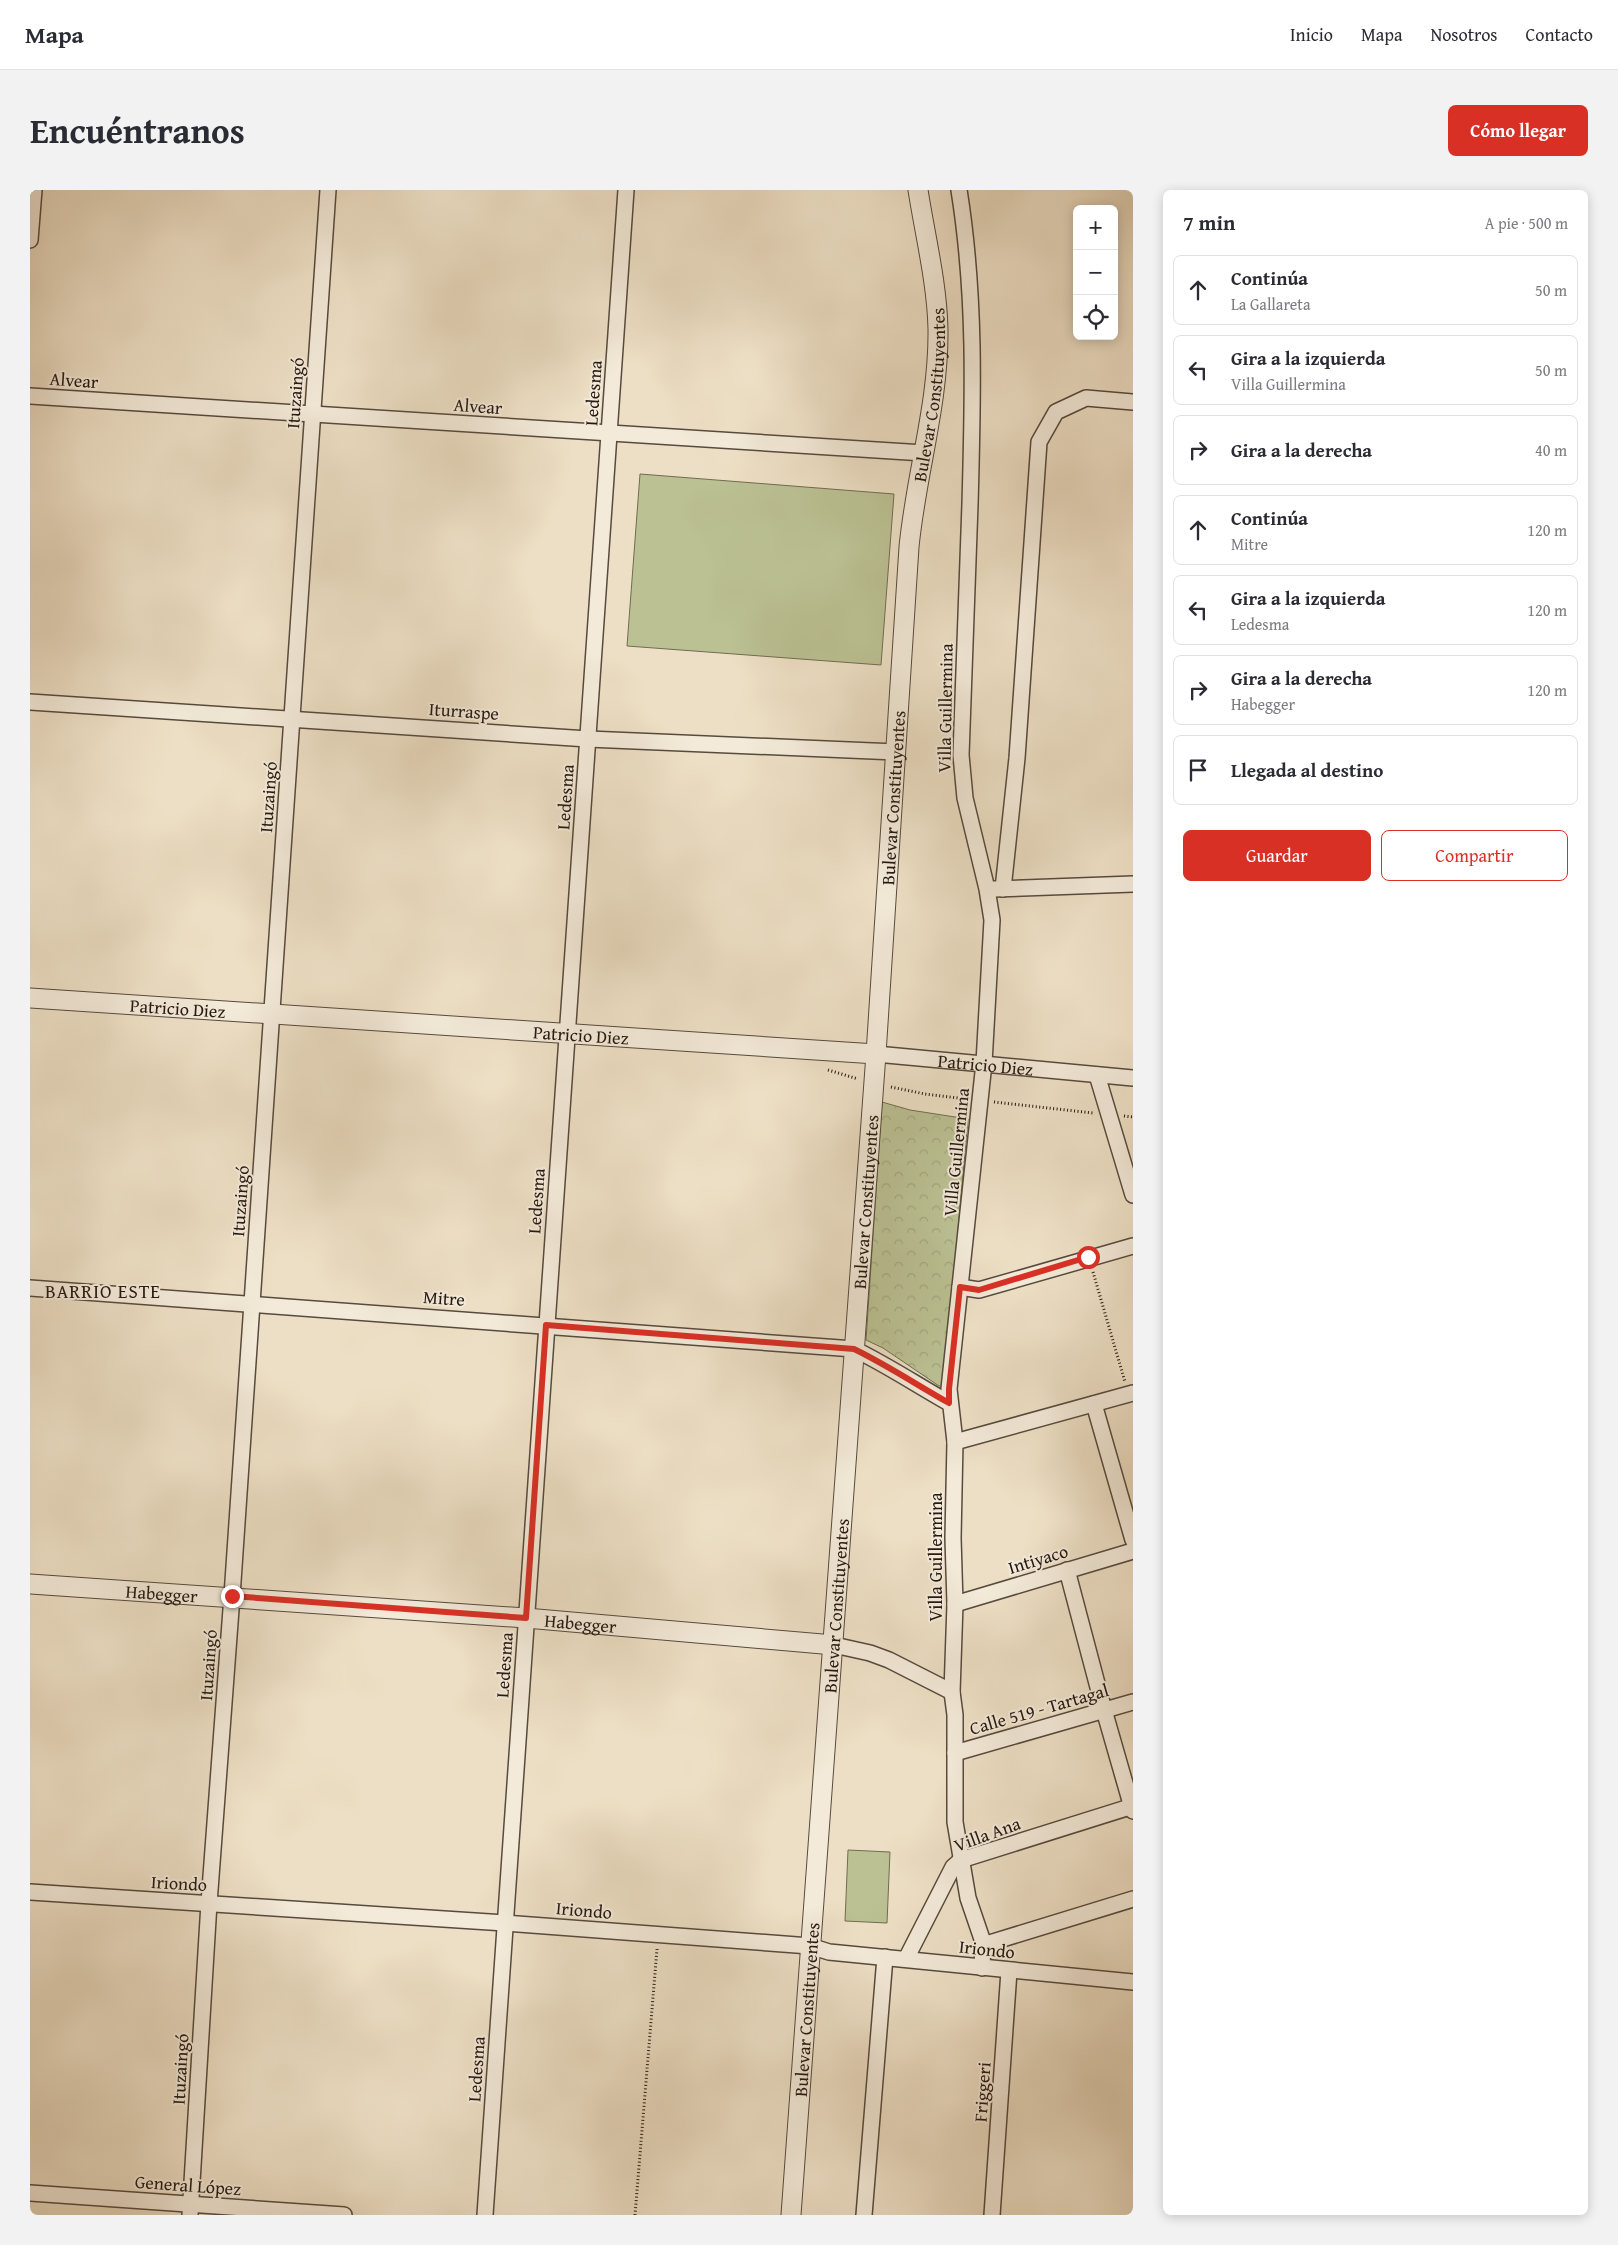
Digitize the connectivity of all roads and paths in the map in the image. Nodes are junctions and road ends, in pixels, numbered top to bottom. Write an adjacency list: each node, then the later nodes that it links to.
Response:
1 (34, 190): 6 (street)
2 (328, 190): 9 (street, Ituzaingó)
3 (626, 190): 10 (street, Ledesma)
4 (918, 190): 11 (street, Bulevar Constituyentes)
5 (959, 190): 17 (street, Villa Guillermina)
6 (30, 240)
7 (30, 396): 9 (street, Alvear)
8 (1133, 402): 18 (street)
9 (313, 414): 10 (street, Alvear); 13 (street, Ituzaingó)
10 (609, 434): 11 (street, Alvear); 14 (street, Ledesma)
11 (924, 453): 15 (street, Bulevar Constituyentes)
12 (30, 702): 13 (street, Iturraspe)
13 (292, 718): 14 (street, Iturraspe); 20 (street, Ituzaingó)
14 (588, 739): 15 (street, Iturraspe); 21 (street, Ledesma)
15 (896, 752): 22 (street, Bulevar Constituyentes)
16 (1133, 884): 18 (street)
17 (988, 889): 18 (street); 23 (street, Villa Guillermina)
18 (1003, 889)
19 (30, 998): 20 (street, Patricio Diez)
20 (272, 1013): 21 (street, Patricio Diez); 31 (street, Ituzaingó)
21 (567, 1034): 22 (street, Patricio Diez); 32 (street, Ledesma)
22 (876, 1054): 23 (street, Patricio Diez); 33 (street, Bulevar Constituyentes)
23 (984, 1063): 24 (street, Patricio Diez); 29 (street, Villa Guillermina)
24 (1097, 1075): 25 (street, Patricio Diez); 26 (street)
25 (1133, 1078)
26 (1133, 1195)
27 (1133, 1246): 28 (street)
28 (1088, 1257): 29 (street); 34 (path)
29 (960, 1287): 35 (street, Villa Guillermina)
30 (30, 1288): 31 (street, Mitre)
31 (252, 1303): 32 (street, Mitre); 42 (street, Ituzaingó)
32 (546, 1325): 33 (street, Mitre); 44 (street, Ledesma)
33 (854, 1349): 35 (street); 45 (street, Bulevar Constituyentes)
34 (1131, 1393): 36 (street)
35 (949, 1403): 37 (street, Villa Guillermina)
36 (1094, 1404): 37 (street); 38 (street)
37 (955, 1442): 43 (street, Villa Guillermina)
38 (1133, 1540)
39 (1133, 1551): 40 (street, Intiyaco)
40 (1068, 1570): 43 (street, Intiyaco); 48 (street)
41 (30, 1584): 42 (street, Habegger)
42 (232, 1596): 44 (street, Habegger); 54 (street, Ituzaingó)
43 (955, 1604): 46 (street, Villa Guillermina)
44 (526, 1618): 45 (street, Habegger); 55 (street, Ledesma)
45 (834, 1644): 46 (street); 57 (street, Bulevar Constituyentes)
46 (952, 1692): 49 (street, Villa Guillermina)
47 (1133, 1702): 48 (street, Calle 519 - Tartagal)
48 (1104, 1710): 49 (street, Calle 519 - Tartagal); 50 (street)
49 (955, 1753): 51 (street, Villa Guillermina)
50 (1132, 1808): 51 (street, Villa Ana)
51 (961, 1860): 58 (street, Villa Guillermina); 60 (street, Villa Ana)
52 (30, 1892): 54 (street, Iriondo)
53 (1133, 1899): 58 (street)
54 (209, 1903): 55 (street, Iriondo); 65 (street, Ituzaingó)
55 (505, 1923): 56 (street, Iriondo); 67 (street, Ledesma)
56 (658, 1935): 57 (street, Iriondo); 68 (path)
57 (810, 1946): 59 (street, Iriondo); 69 (street, Bulevar Constituyentes)
58 (983, 1946): 61 (street, Villa Guillermina)
59 (886, 1957): 60 (street, Iriondo); 70 (street)
60 (906, 1959): 61 (street, Iriondo)
61 (982, 1968): 62 (street, Iriondo)
62 (1009, 1971): 63 (street, Iriondo); 71 (street, Friggeri)
63 (1133, 1982)
64 (30, 2193): 65 (street, General López)
65 (191, 2209): 66 (street, General López)
66 (344, 2215)
67 (485, 2215)
68 (635, 2215)
69 (791, 2215)
70 (864, 2215)
71 (992, 2215)

